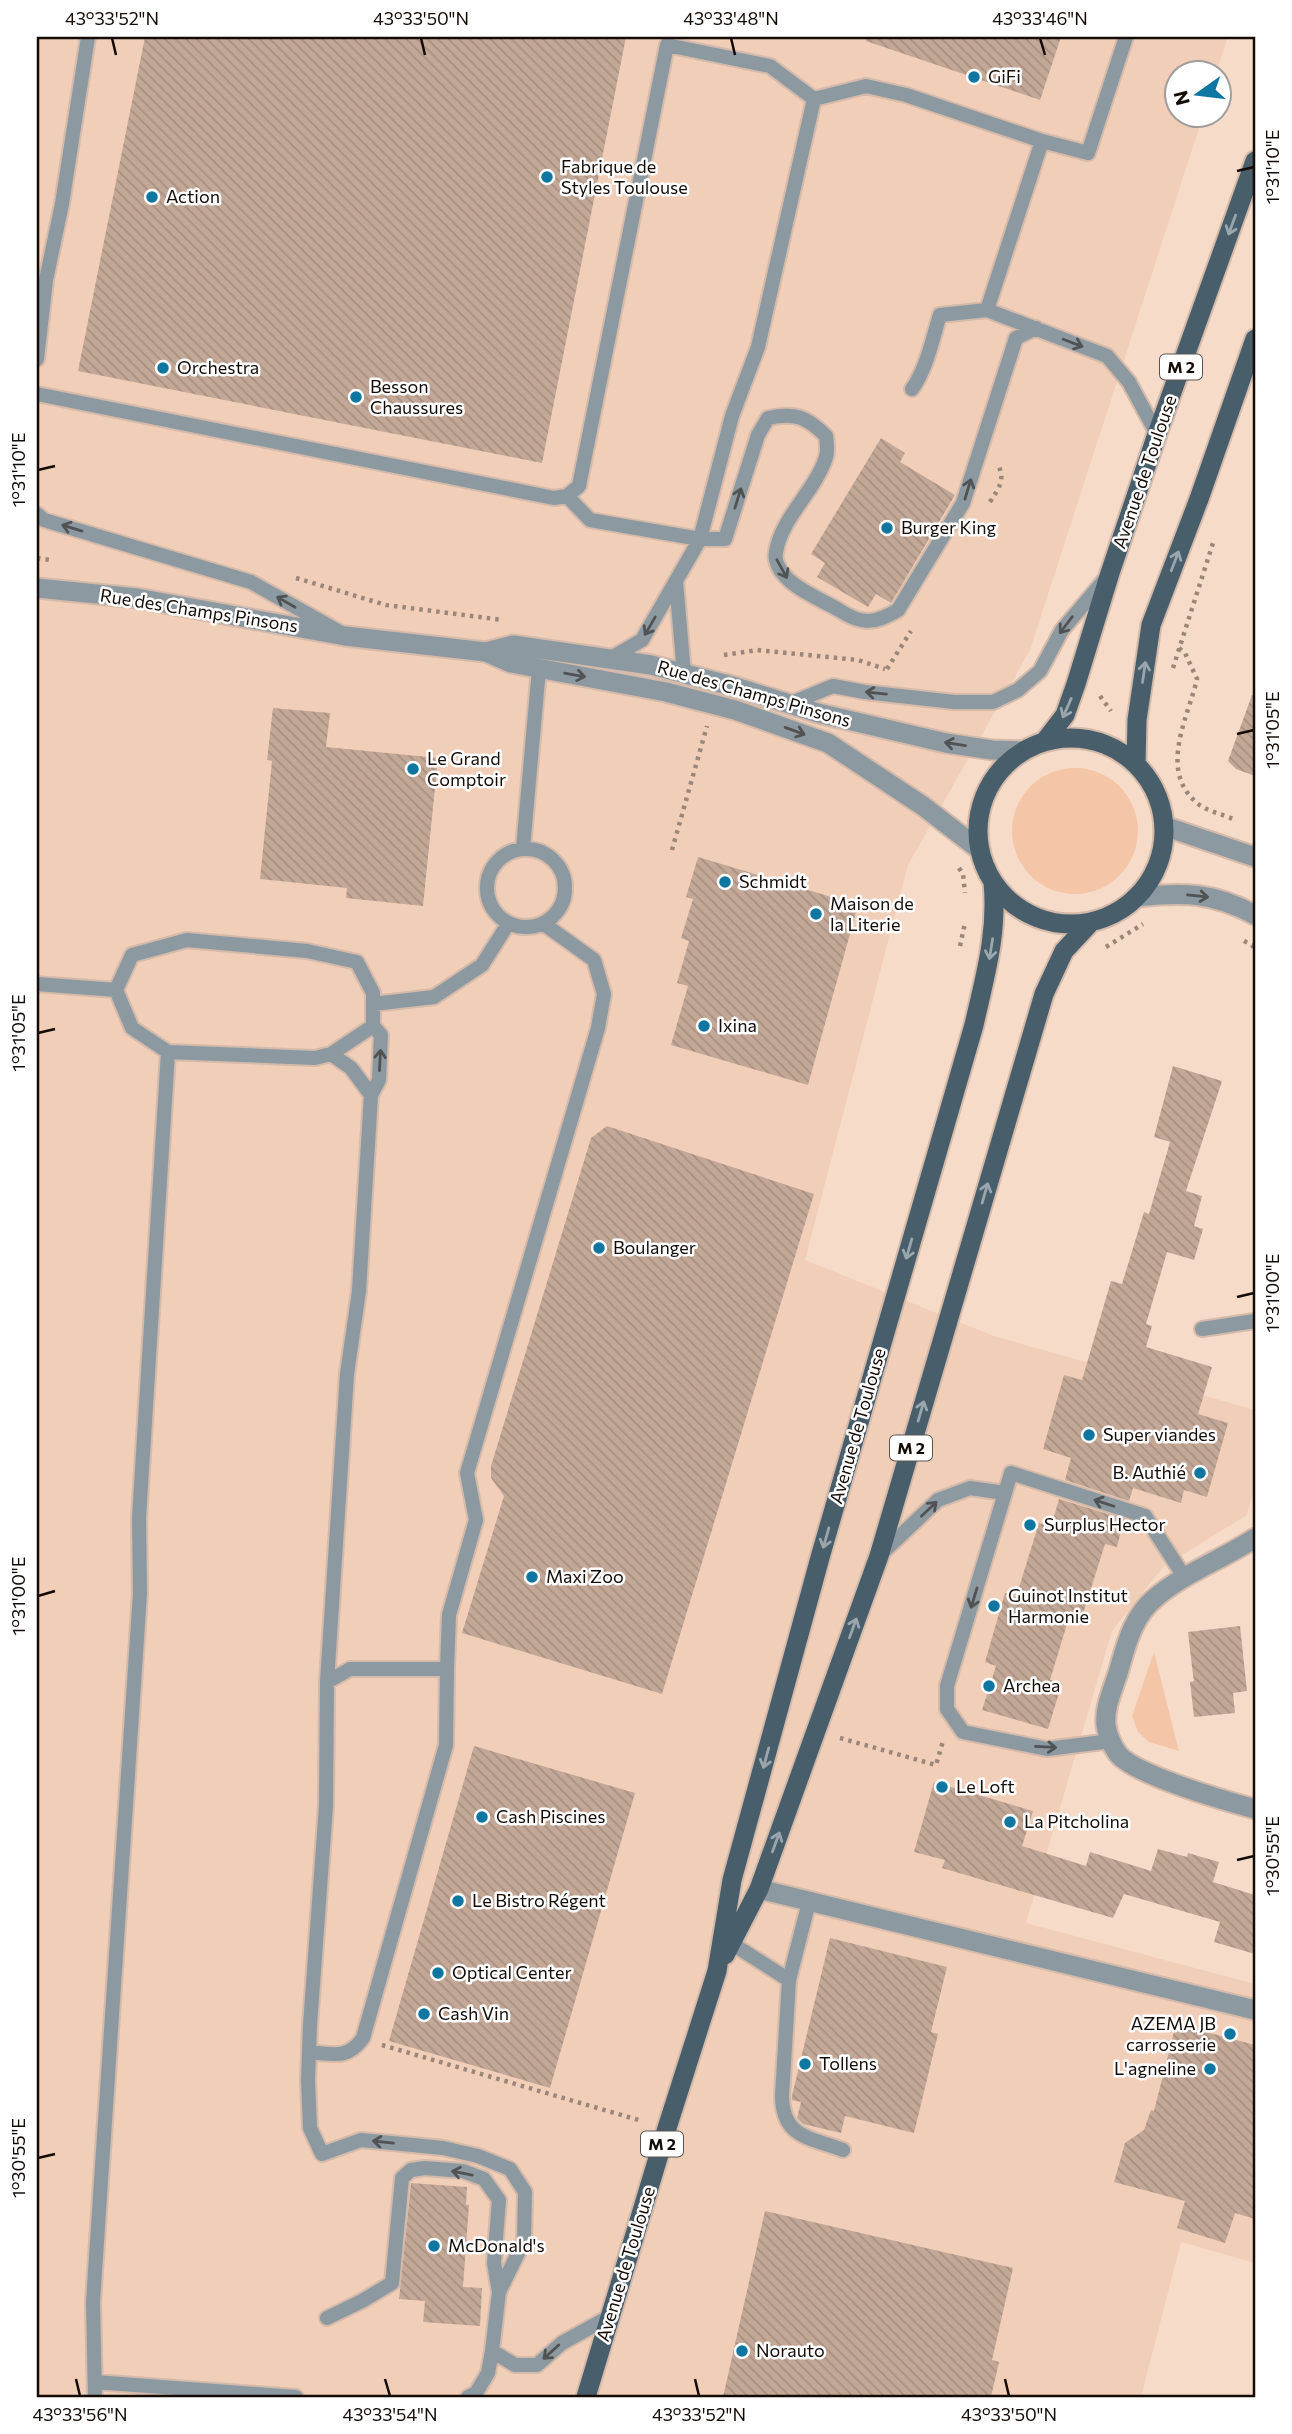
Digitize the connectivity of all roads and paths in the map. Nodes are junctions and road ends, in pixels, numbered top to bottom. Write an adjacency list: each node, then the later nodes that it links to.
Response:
1 (88, 37): 9 (lane)
2 (1126, 37): 4 (lane)
3 (814, 99): 4 (lane); 13 (lane); 15 (lane)
4 (1042, 141): 6 (lane)
5 (1255, 161): 12 (main road, Avenue de Toulouse / M 2, one-way to 12)
6 (987, 310): 7 (lane); 10 (lane)
7 (1036, 328): 12 (lane, one-way to 12); 15 (lane, one-way to 7)
8 (1255, 339): 29 (main road, one-way to 8)
9 (37, 359)
10 (912, 389)
11 (37, 394): 13 (lane)
12 (1157, 434): 16 (main road, Avenue de Toulouse / M 2)
13 (567, 496): 15 (lane)
14 (37, 514): 19 (lane, one-way to 14)
15 (700, 540): 17 (lane)
16 (1110, 573): 25 (lane, one-way to 25); 27 (main road, Avenue de Toulouse / M 2, one-way to 27)
17 (676, 581): 22 (lane, one-way to 22); 24 (lane)
18 (37, 588): 19 (street, Rue des Champs Pinsons)
19 (345, 636): 21 (street, Rue des Champs Pinsons)
20 (1180, 648): 34 (path)
21 (485, 652): 22 (street, Rue des Champs Pinsons); 23 (street, Rue des Champs Pinsons)
22 (611, 658): 24 (street, Rue des Champs Pinsons)
23 (539, 669): 31 (lane); 33 (street, Rue des Champs Pinsons, one-way to 33)
24 (684, 674): 25 (street, Rue des Champs Pinsons)
25 (789, 704): 28 (street, Rue des Champs Pinsons, one-way to 25)
26 (702, 719): 32 (path)
27 (1045, 741): 28 (main road); 29 (main road)
28 (1023, 751): 33 (main road)
29 (1136, 764): 30 (main road)
30 (1164, 826): 34 (street); 37 (main road)
31 (523, 848): 43 (lane); 44 (lane)
32 (672, 850)
33 (980, 850): 36 (main road)
34 (1254, 857)
35 (955, 862): 38 (path)
36 (993, 882): 42 (main road); 69 (main road, Avenue de Toulouse / M 2, one-way to 69)
37 (1136, 898): 40 (street, one-way to 40); 42 (main road)
38 (965, 900)
39 (967, 913): 45 (path)
40 (1255, 915)
41 (1153, 918): 46 (path)
42 (1091, 922): 58 (main road, Avenue de Toulouse / M 2, one-way to 42)
43 (508, 924): 44 (lane); 49 (lane)
44 (544, 924): 60 (lane)
45 (960, 946)
46 (1096, 953)
47 (37, 984): 48 (lane)
48 (116, 990): 49 (lane); 51 (lane)
49 (373, 1004): 50 (lane)
50 (373, 1026): 52 (lane); 53 (lane, one-way to 50)
51 (168, 1052): 52 (lane); 80 (lane)
52 (331, 1055): 53 (lane)
53 (371, 1095): 61 (lane)
54 (1255, 1321): 55 (lane)
55 (1202, 1329)
56 (1005, 1493): 58 (lane, one-way to 56); 59 (lane, one-way to 56); 62 (lane, one-way to 62)
57 (1253, 1536): 59 (street)
58 (879, 1556): 63 (main road, Avenue de Toulouse / M 2, one-way to 58)
59 (1185, 1578): 64 (street)
60 (447, 1669): 61 (lane); 72 (lane)
61 (327, 1682): 73 (lane)
62 (953, 1718): 63 (path); 64 (lane, one-way to 64)
63 (816, 1731): 66 (main road, Avenue de Toulouse / M 2, one-way to 63)
64 (1111, 1741): 65 (street)
65 (1255, 1809)
66 (759, 1889): 67 (street); 68 (main road, Avenue de Toulouse / M 2)
67 (809, 1902): 70 (lane); 71 (street)
68 (731, 1943): 69 (main road, Avenue de Toulouse / M 2); 70 (lane)
69 (717, 1971): 74 (main road, Avenue de Toulouse / M 2)
70 (789, 1980): 75 (lane)
71 (1255, 2010)
72 (363, 2038): 73 (lane); 74 (path)
73 (309, 2052): 76 (lane, one-way to 73)
74 (667, 2128): 77 (main road, Avenue de Toulouse / M 2)
75 (843, 2150)
76 (499, 2292): 78 (lane, one-way to 78); 79 (lane)
77 (609, 2317): 79 (lane, one-way to 79); 83 (main road, Avenue de Toulouse / M 2)
78 (327, 2318)
79 (492, 2351): 82 (lane)
80 (95, 2390): 81 (lane)
81 (296, 2397)
82 (468, 2397)
83 (586, 2397)

